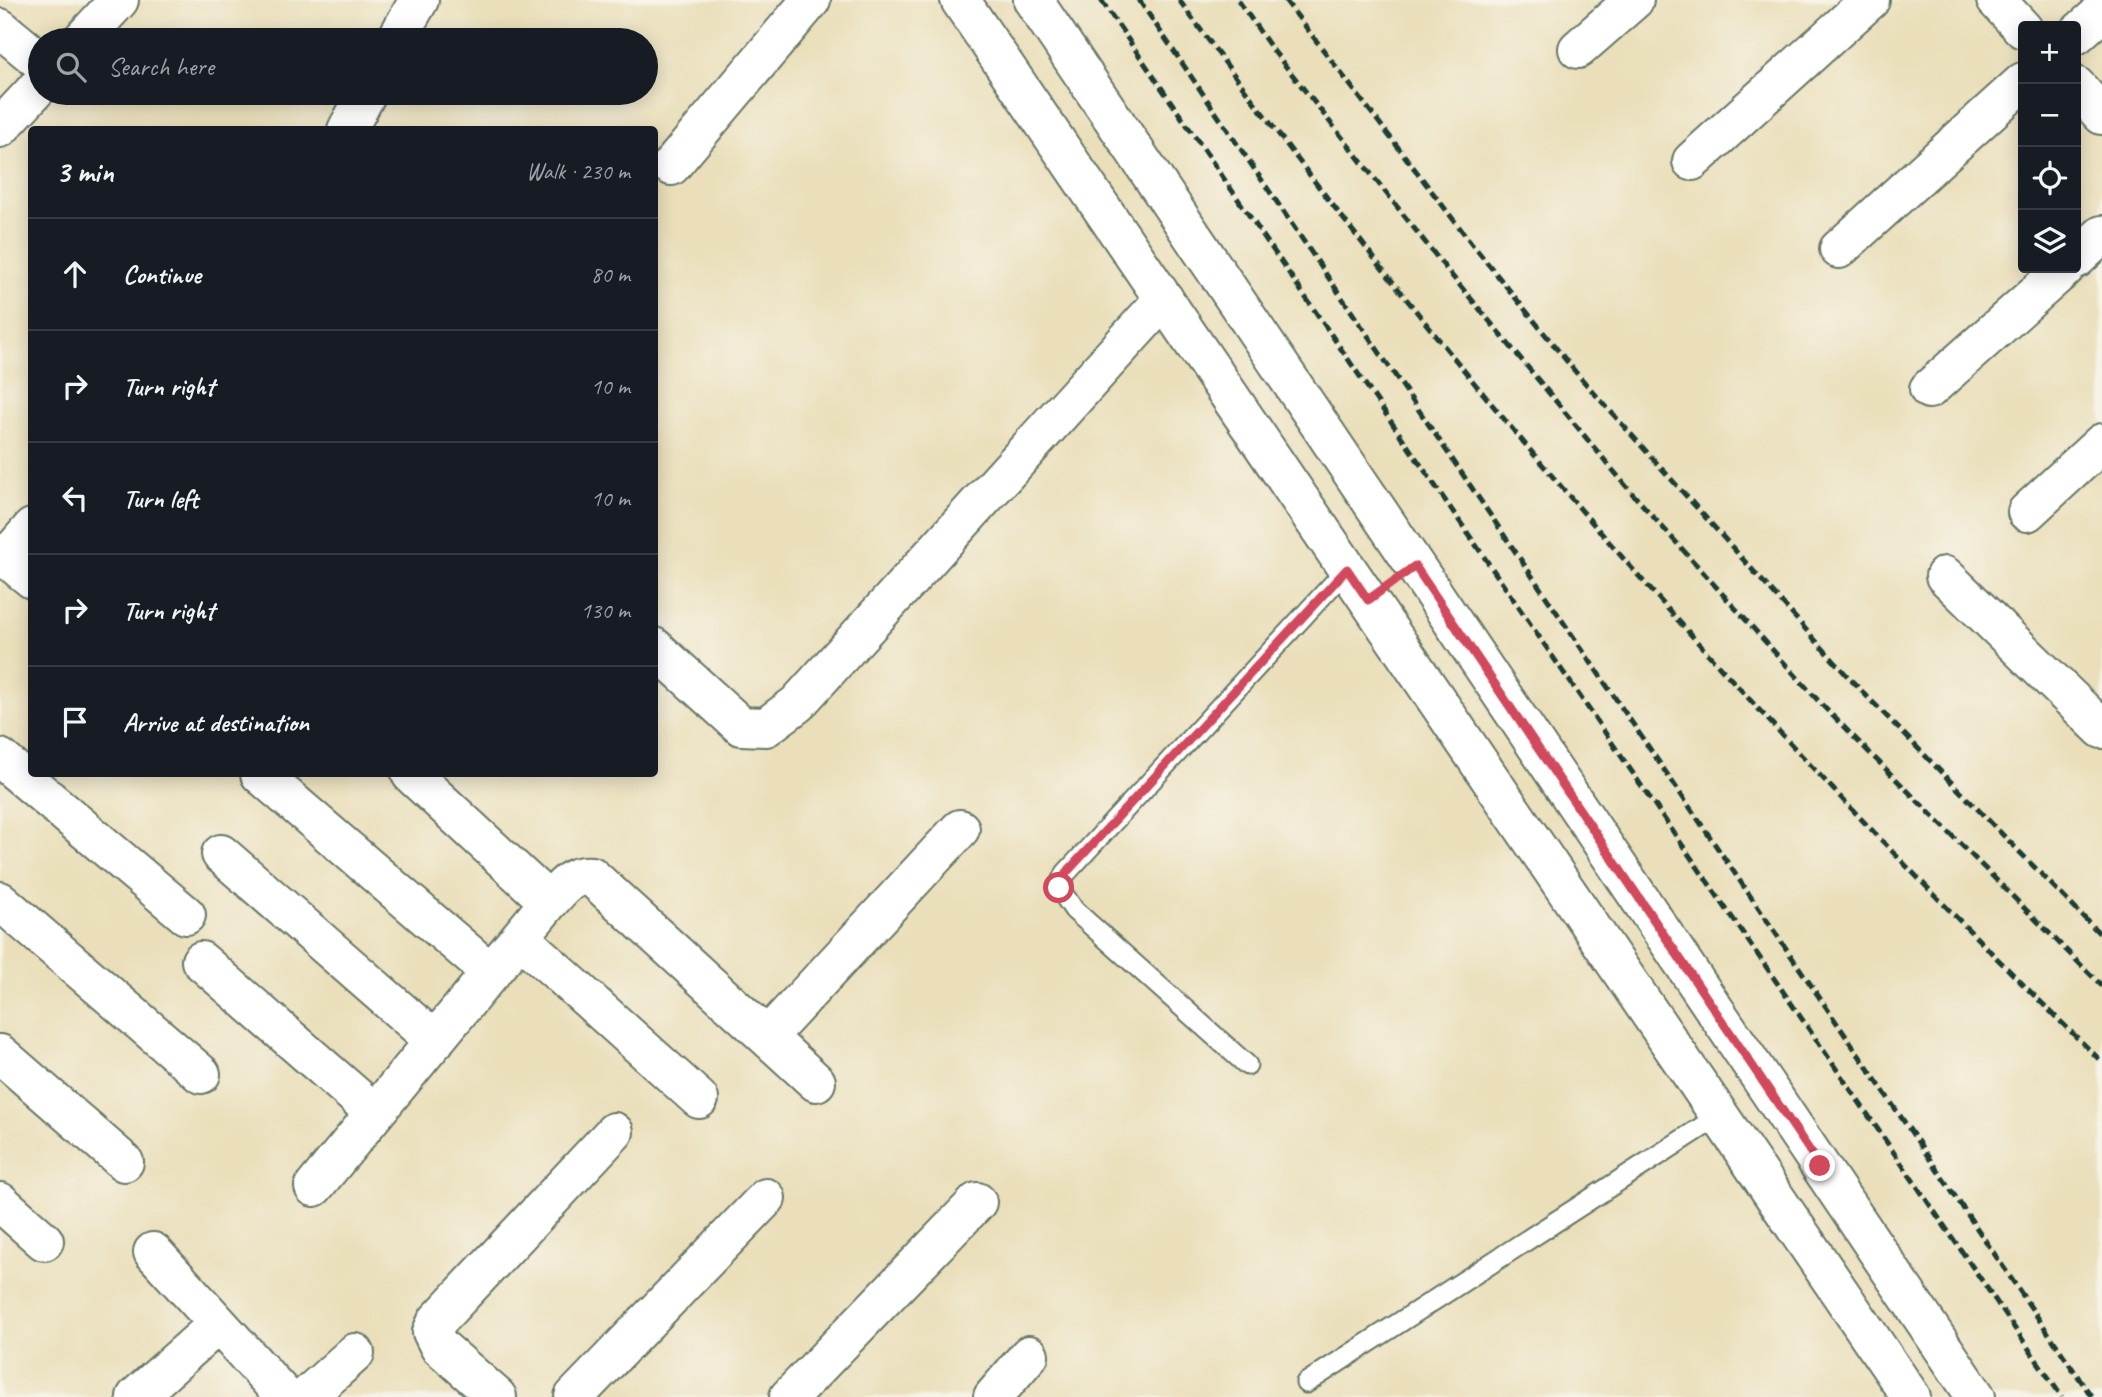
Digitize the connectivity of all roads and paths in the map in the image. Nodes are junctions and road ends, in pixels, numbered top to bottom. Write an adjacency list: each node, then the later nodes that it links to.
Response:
1 (119, 0): 12 (street)
2 (419, 0): 13 (street)
3 (811, 0): 25 (street)
4 (960, 0): 30 (street)
5 (1033, 0): 36 (street)
6 (1634, 0): 15 (street)
7 (1870, 0): 24 (street)
8 (1996, 0): 10 (street)
9 (2102, 12): 14 (street)
10 (2018, 24)
11 (0, 28): 16 (street)
12 (93, 28)
13 (403, 28)
14 (2081, 31)
15 (1578, 49)
16 (28, 51)
17 (2021, 84): 27 (street)
18 (2081, 92): 21 (street)
19 (28, 98): 23 (street)
20 (360, 105): 22 (street)
21 (2102, 115)
22 (348, 126)
23 (0, 128)
24 (1692, 161)
25 (671, 166)
26 (2102, 235): 28 (street)
27 (1839, 249)
28 (2081, 254)
29 (2059, 273): 31 (street)
30 (1164, 299): 38 (street); 39 (street)
31 (1929, 389)
32 (2102, 443): 33 (street)
33 (2027, 512)
34 (28, 535): 35 (street)
35 (13, 563)
36 (1415, 566): 38 (street); 81 (street)
37 (1945, 576): 40 (street)
38 (1357, 584): 55 (lane); 60 (street)
39 (658, 651)
40 (2102, 729)
41 (0, 758): 48 (street)
42 (263, 777): 51 (street)
43 (414, 777): 47 (street)
44 (960, 829): 52 (street)
45 (221, 854): 53 (street)
46 (0, 901): 56 (street)
47 (550, 902): 49 (street); 52 (street)
48 (186, 915)
49 (520, 938): 51 (street); 58 (street)
50 (201, 961): 59 (street)
51 (491, 973): 53 (street)
52 (767, 1037): 57 (street)
53 (435, 1041): 59 (street)
54 (0, 1054): 62 (street)
55 (1247, 1065)
56 (201, 1074)
57 (816, 1082)
58 (699, 1099)
59 (375, 1113): 63 (street)
60 (1719, 1116): 72 (lane); 80 (street)
61 (614, 1132): 73 (street)
62 (124, 1162)
63 (314, 1187)
64 (766, 1198): 77 (street)
65 (0, 1202): 67 (street)
66 (977, 1202): 78 (street)
67 (44, 1241)
68 (153, 1252): 69 (street)
69 (218, 1324): 74 (street); 75 (street)
70 (355, 1353): 76 (street)
71 (1029, 1355): 79 (street)
72 (1306, 1383)
73 (481, 1393)
74 (136, 1397)
75 (285, 1397)
76 (306, 1397)
77 (574, 1397)
78 (789, 1397)
79 (993, 1397)
80 (1911, 1397)
81 (1976, 1397)

